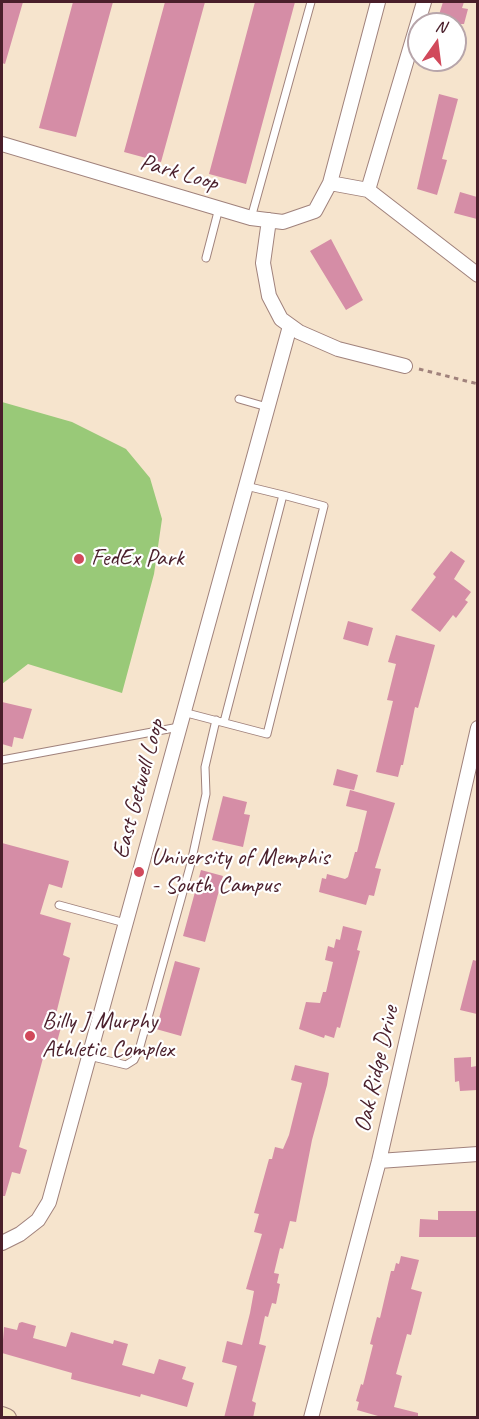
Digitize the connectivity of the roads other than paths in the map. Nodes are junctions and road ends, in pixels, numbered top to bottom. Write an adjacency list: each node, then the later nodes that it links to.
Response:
1 (311, 2): 8 (lane)
2 (378, 2): 5 (street, Park Loop)
3 (423, 2): 6 (street)
4 (2, 144): 7 (street, Park Loop)
5 (330, 183): 6 (street); 9 (street, Park Loop)
6 (368, 190): 11 (street)
7 (219, 208): 8 (street, Park Loop); 10 (lane)
8 (251, 218): 9 (street, Park Loop)
9 (268, 220): 12 (street)
10 (206, 258)
11 (477, 275)
12 (290, 326): 13 (street); 15 (street, East Getwell Loop)
13 (405, 366)
14 (239, 399): 15 (lane)
15 (267, 407): 16 (street, East Getwell Loop)
16 (246, 486): 17 (lane); 18 (street, East Getwell Loop)
17 (283, 495): 19 (lane); 19 (lane)
18 (183, 712): 19 (lane); 20 (street, East Getwell Loop)
19 (220, 721): 25 (lane)
20 (179, 727): 22 (lane); 24 (street, East Getwell Loop)
21 (477, 728): 27 (street, Oak Ridge Drive)
22 (2, 760)
23 (59, 905): 24 (lane)
24 (125, 922): 25 (street, East Getwell Loop)
25 (89, 1056): 28 (street, East Getwell Loop)
26 (477, 1154): 27 (street)
27 (379, 1161): 31 (street, Oak Ridge Drive)
28 (2, 1243)
29 (2, 1416): 30 (main road)
30 (7, 1418)
31 (311, 1418)

